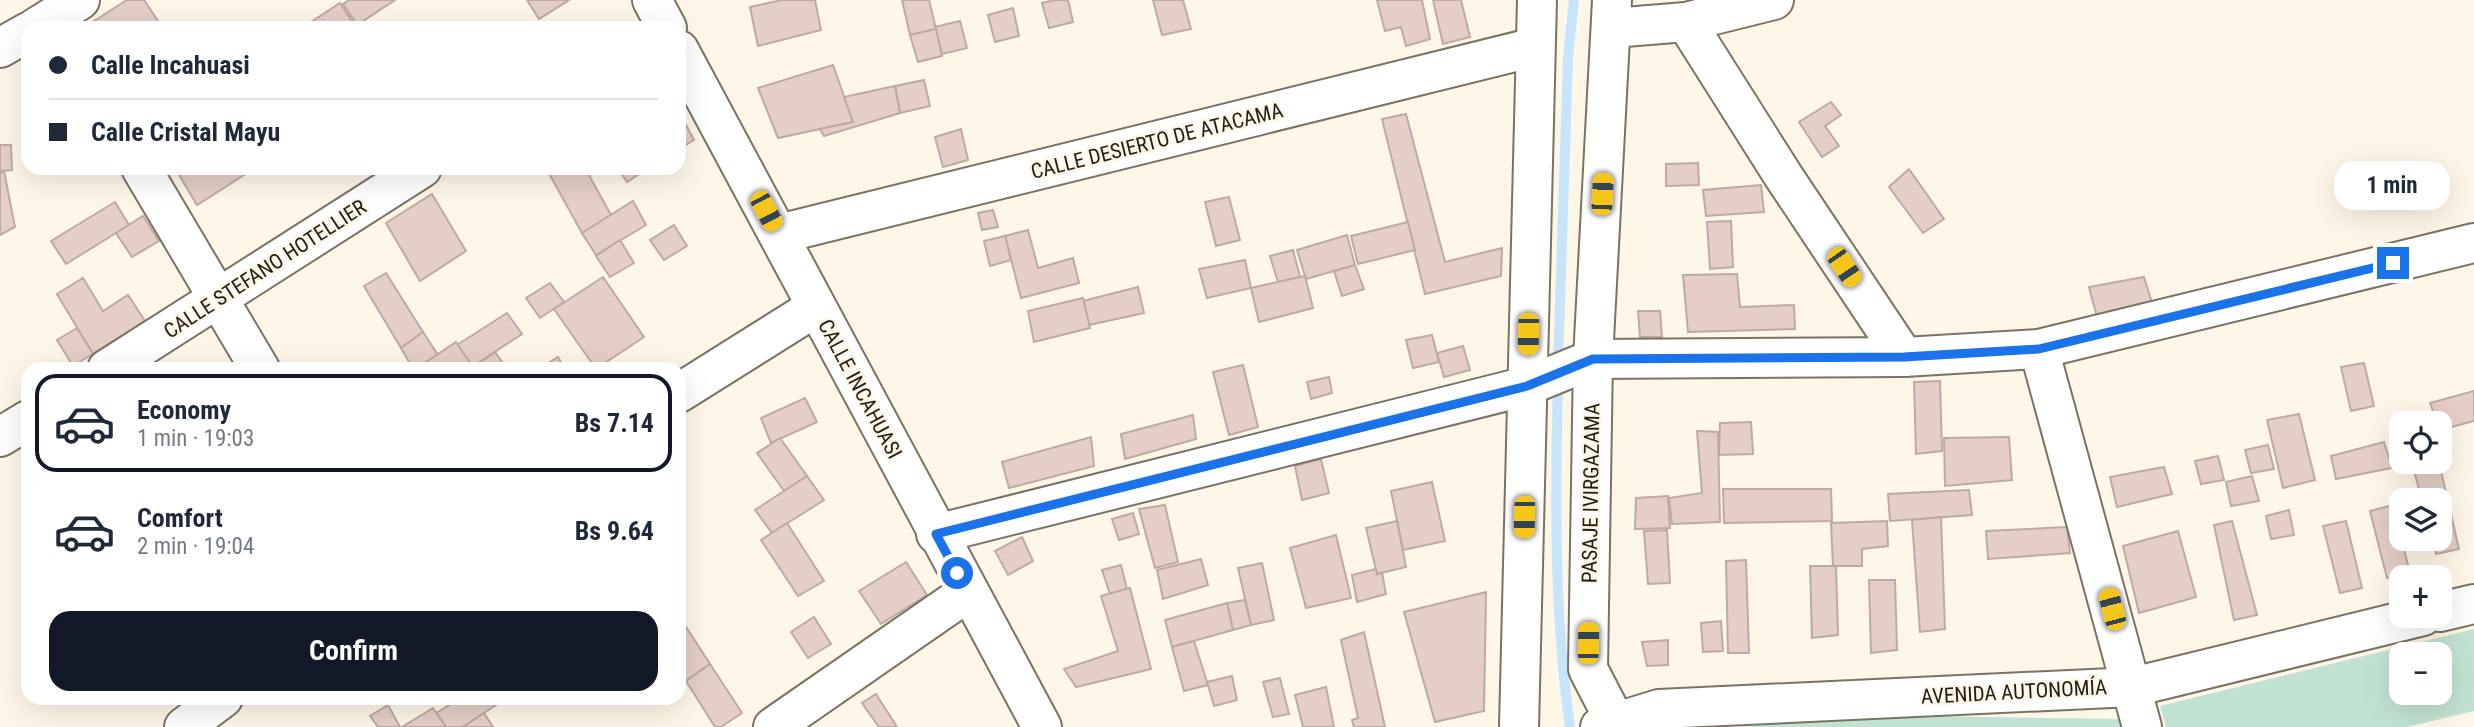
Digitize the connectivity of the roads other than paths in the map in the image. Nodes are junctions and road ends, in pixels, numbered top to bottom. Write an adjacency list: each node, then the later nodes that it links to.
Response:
1 (1537, 0): 6 (street)
2 (1774, 0): 4 (street)
3 (1612, 14): 4 (street); 17 (street, PASAJE IVIRGAZAMA)
4 (1686, 22): 16 (street)
5 (21, 37): 7 (street)
6 (1535, 47): 11 (street, CALLE DESIERTO DE ATACAMA); 20 (street)
7 (0, 48)
8 (686, 63): 11 (street, CALLE INCAHUASI)
9 (145, 175): 13 (street)
10 (411, 175): 13 (street, CALLE STEFANO HOTELLIER)
11 (779, 234): 14 (street, CALLE INCAHUASI)
12 (2474, 243): 15 (street)
13 (218, 298): 18 (street, CALLE STEFANO HOTELLIER); 19 (street)
14 (816, 307): 21 (street); 24 (street, CALLE INCAHUASI)
15 (2039, 349): 16 (street); 29 (street)
16 (1904, 357): 17 (street)
17 (1593, 359): 20 (street); 31 (street, PASAJE IVIRGAZAMA)
18 (118, 362)
19 (256, 362)
20 (1527, 386): 24 (street); 35 (street)
21 (686, 389)
22 (21, 424): 23 (street)
23 (0, 437)
24 (936, 534): 25 (street, CALLE INCAHUASI)
25 (968, 592): 33 (street); 34 (street, CALLE INCAHUASI)
26 (2474, 604): 27 (street)
27 (2452, 609)
28 (2389, 624): 29 (street, AVENIDA AUTONOMÍA)
29 (2133, 687): 31 (street, AVENIDA AUTONOMÍA); 36 (street)
30 (214, 705): 32 (street)
31 (1612, 725)
32 (184, 727)
33 (773, 727)
34 (1042, 727)
35 (1519, 727)
36 (2142, 727)

